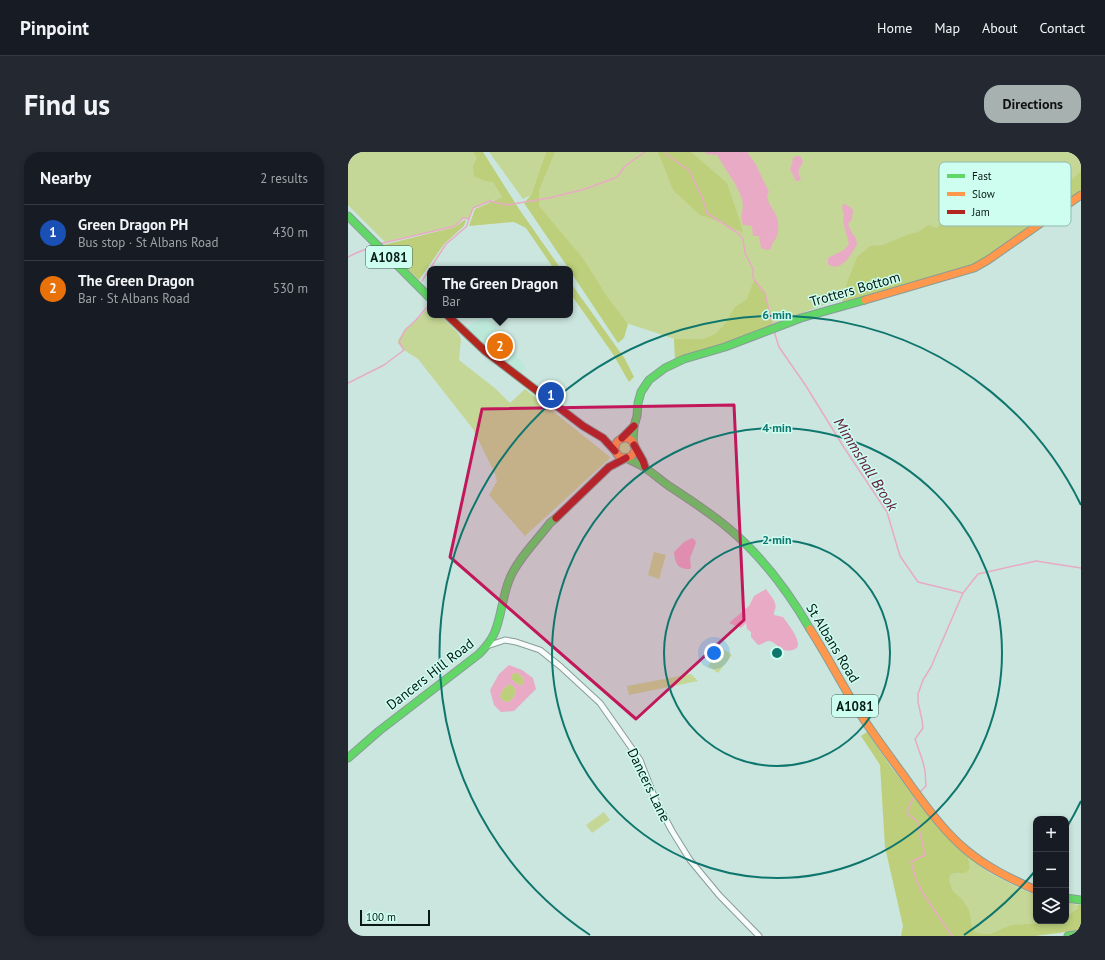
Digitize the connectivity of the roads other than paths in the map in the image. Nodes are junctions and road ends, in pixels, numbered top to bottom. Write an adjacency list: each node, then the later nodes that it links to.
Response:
1 (1081, 195): 2 (main road, Trotters Bottom)
2 (1071, 202)
3 (348, 216): 5 (main road, A1081)
4 (1035, 226): 7 (main road, Trotters Bottom)
5 (427, 295)
6 (450, 318): 8 (main road)
7 (634, 426): 9 (main road); 10 (main road, Trotters Bottom)
8 (602, 438): 9 (main road); 11 (main road)
9 (621, 439): 10 (main road); 11 (main road)
10 (634, 444): 12 (main road); 14 (main road, St Albans Road / A1081)
11 (615, 452): 12 (main road); 13 (main road, Dancers Hill Road)
12 (626, 458): 13 (main road, Dancers Hill Road); 14 (main road, St Albans Road / A1081)
13 (609, 467): 15 (main road, Dancers Hill Road)
14 (645, 467): 19 (main road, St Albans Road / A1081)
15 (495, 632): 16 (street, Dancers Lane); 17 (main road, Dancers Hill Road)
16 (504, 640): 17 (street); 23 (street, Dancers Lane)
17 (487, 646): 18 (main road, Dancers Hill Road)
18 (348, 758)
19 (1033, 889)
20 (1069, 898): 21 (main road)
21 (1081, 900)
22 (1081, 934): 24 (main road)
23 (759, 936)
24 (1068, 936)

